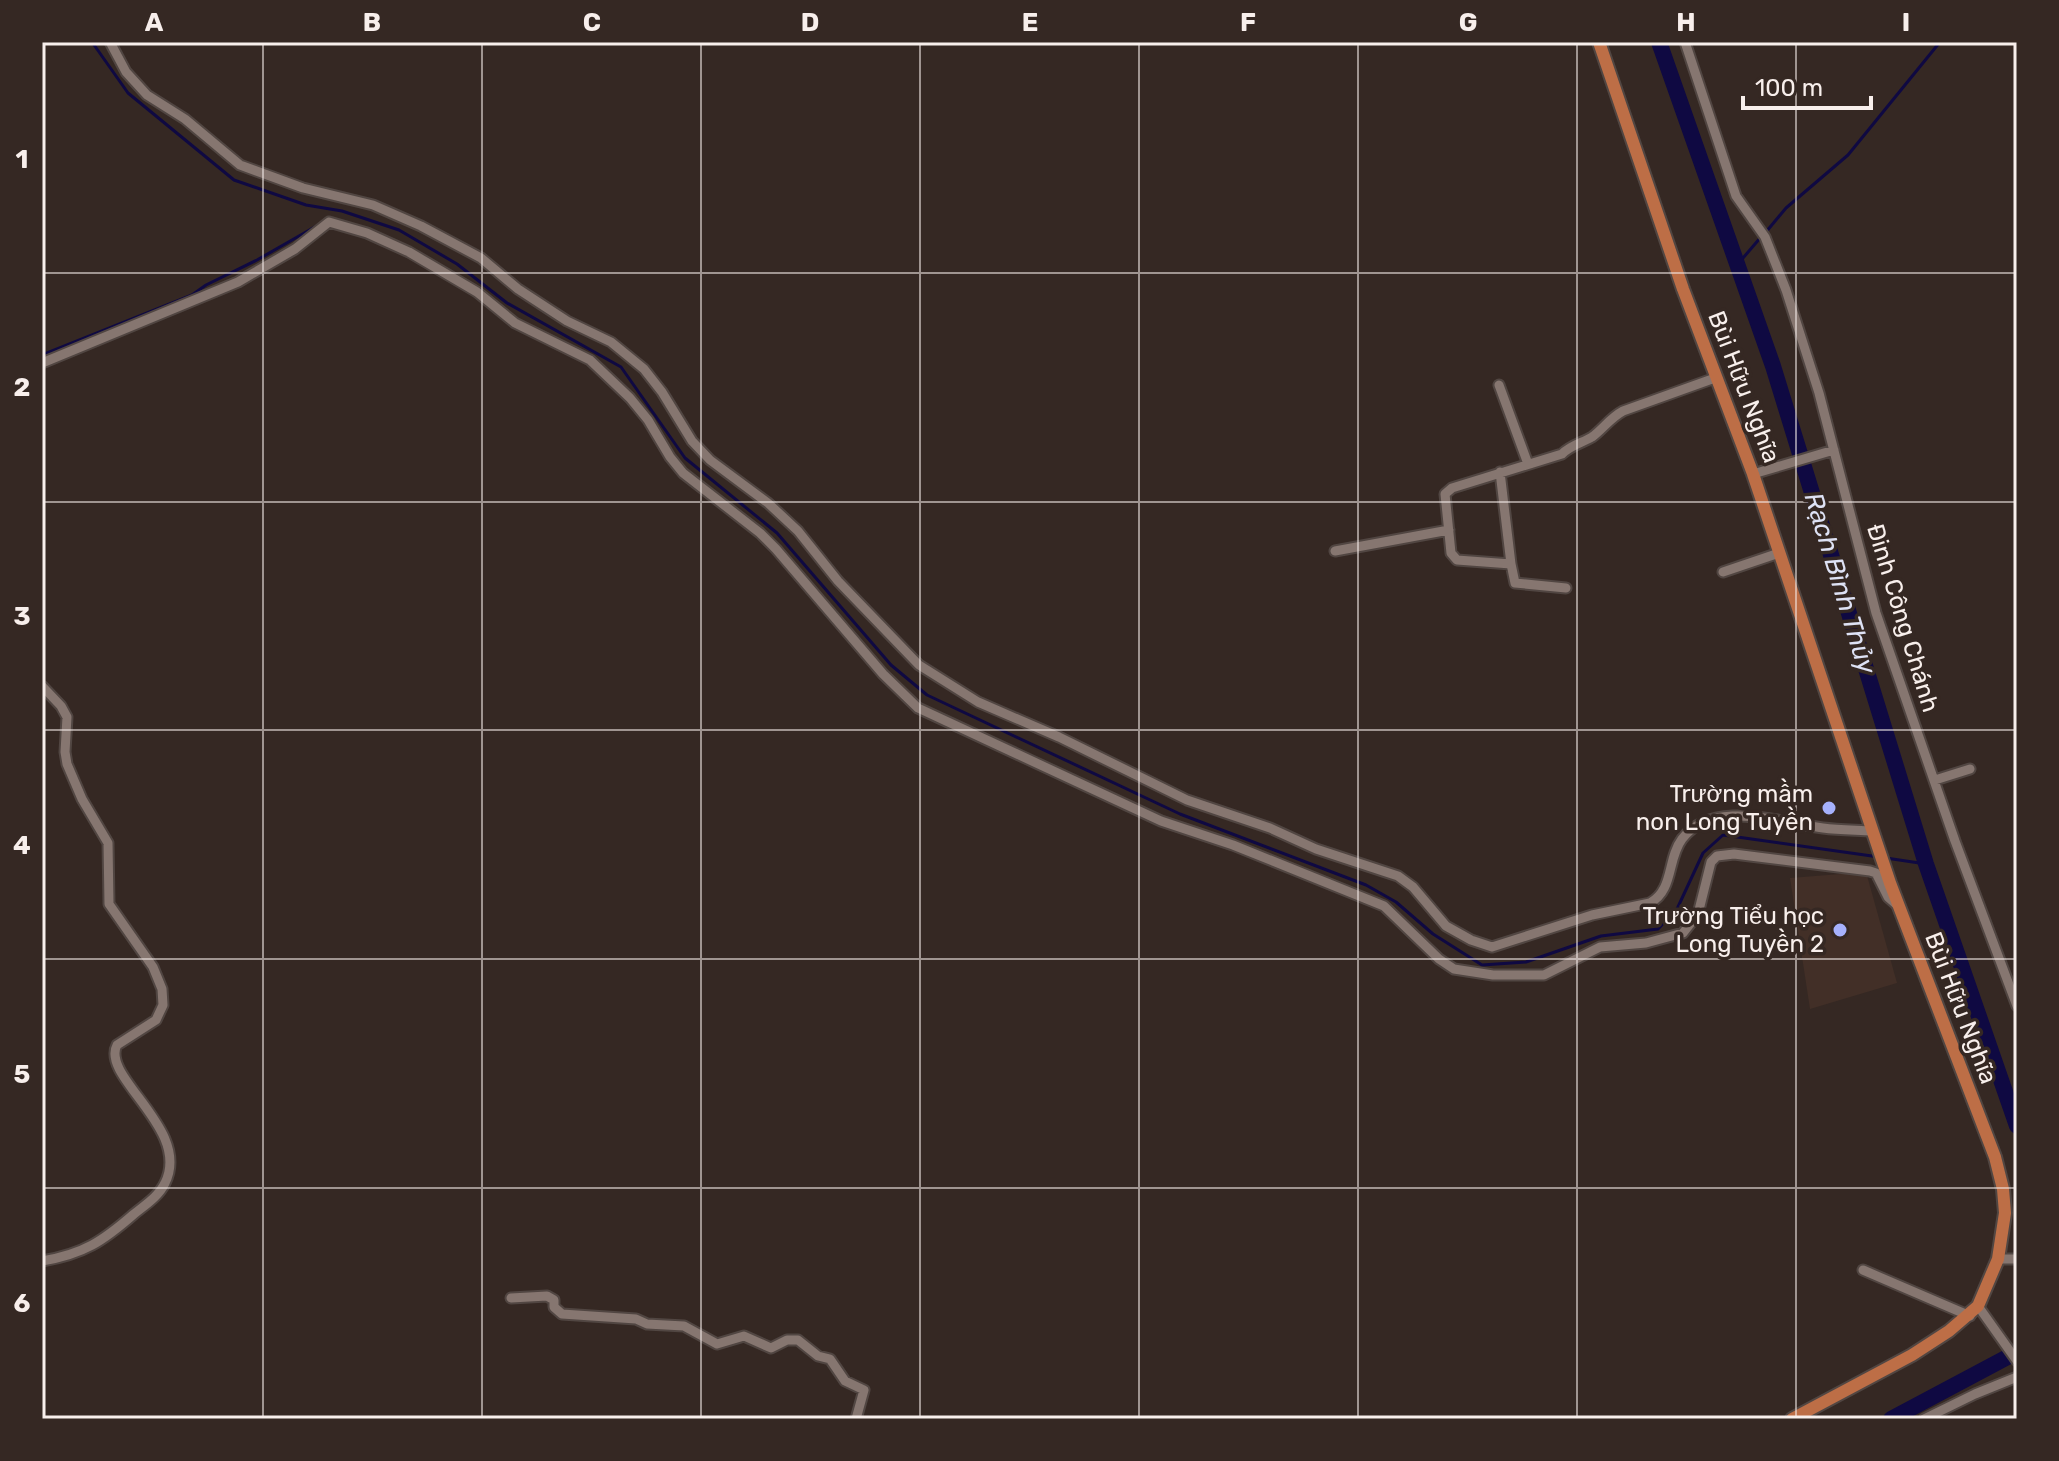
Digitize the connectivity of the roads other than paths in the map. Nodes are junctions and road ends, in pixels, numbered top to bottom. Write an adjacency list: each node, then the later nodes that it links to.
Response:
1 (110, 42): 20 (street)
2 (1599, 42): 5 (main road, Bùi Hữu Nghĩa)
3 (1685, 42): 7 (street, Đinh Công Chánh)
4 (42, 363): 21 (street)
5 (1715, 378): 8 (street); 10 (main road, Bùi Hữu Nghĩa)
6 (1499, 385): 8 (street)
7 (1834, 450): 10 (street); 19 (street, Đinh Công Chánh)
8 (1528, 464): 9 (street)
9 (1500, 472): 11 (street); 14 (street)
10 (1753, 474): 13 (main road, Bùi Hữu Nghĩa)
11 (1449, 530): 12 (street); 14 (street)
12 (1335, 551)
13 (1779, 553): 15 (street); 20 (main road, Bùi Hữu Nghĩa)
14 (1511, 564): 16 (street)
15 (1723, 572)
16 (1566, 588)
17 (42, 686): 25 (street)
18 (1970, 769): 19 (street)
19 (1935, 780): 22 (street, Đinh Công Chánh)
20 (1874, 836): 21 (main road, Bùi Hữu Nghĩa)
21 (1900, 907): 23 (main road, Bùi Hữu Nghĩa)
22 (2017, 1006)
23 (1998, 1259): 24 (street); 28 (main road, Bùi Hữu Nghĩa)
24 (2017, 1259)
25 (42, 1261)
26 (1863, 1270): 28 (street)
27 (511, 1298): 31 (street)
28 (1974, 1311): 29 (street); 32 (main road)
29 (2017, 1361)
30 (2017, 1377): 33 (street)
31 (856, 1419)
32 (1792, 1419)
33 (1924, 1419)

